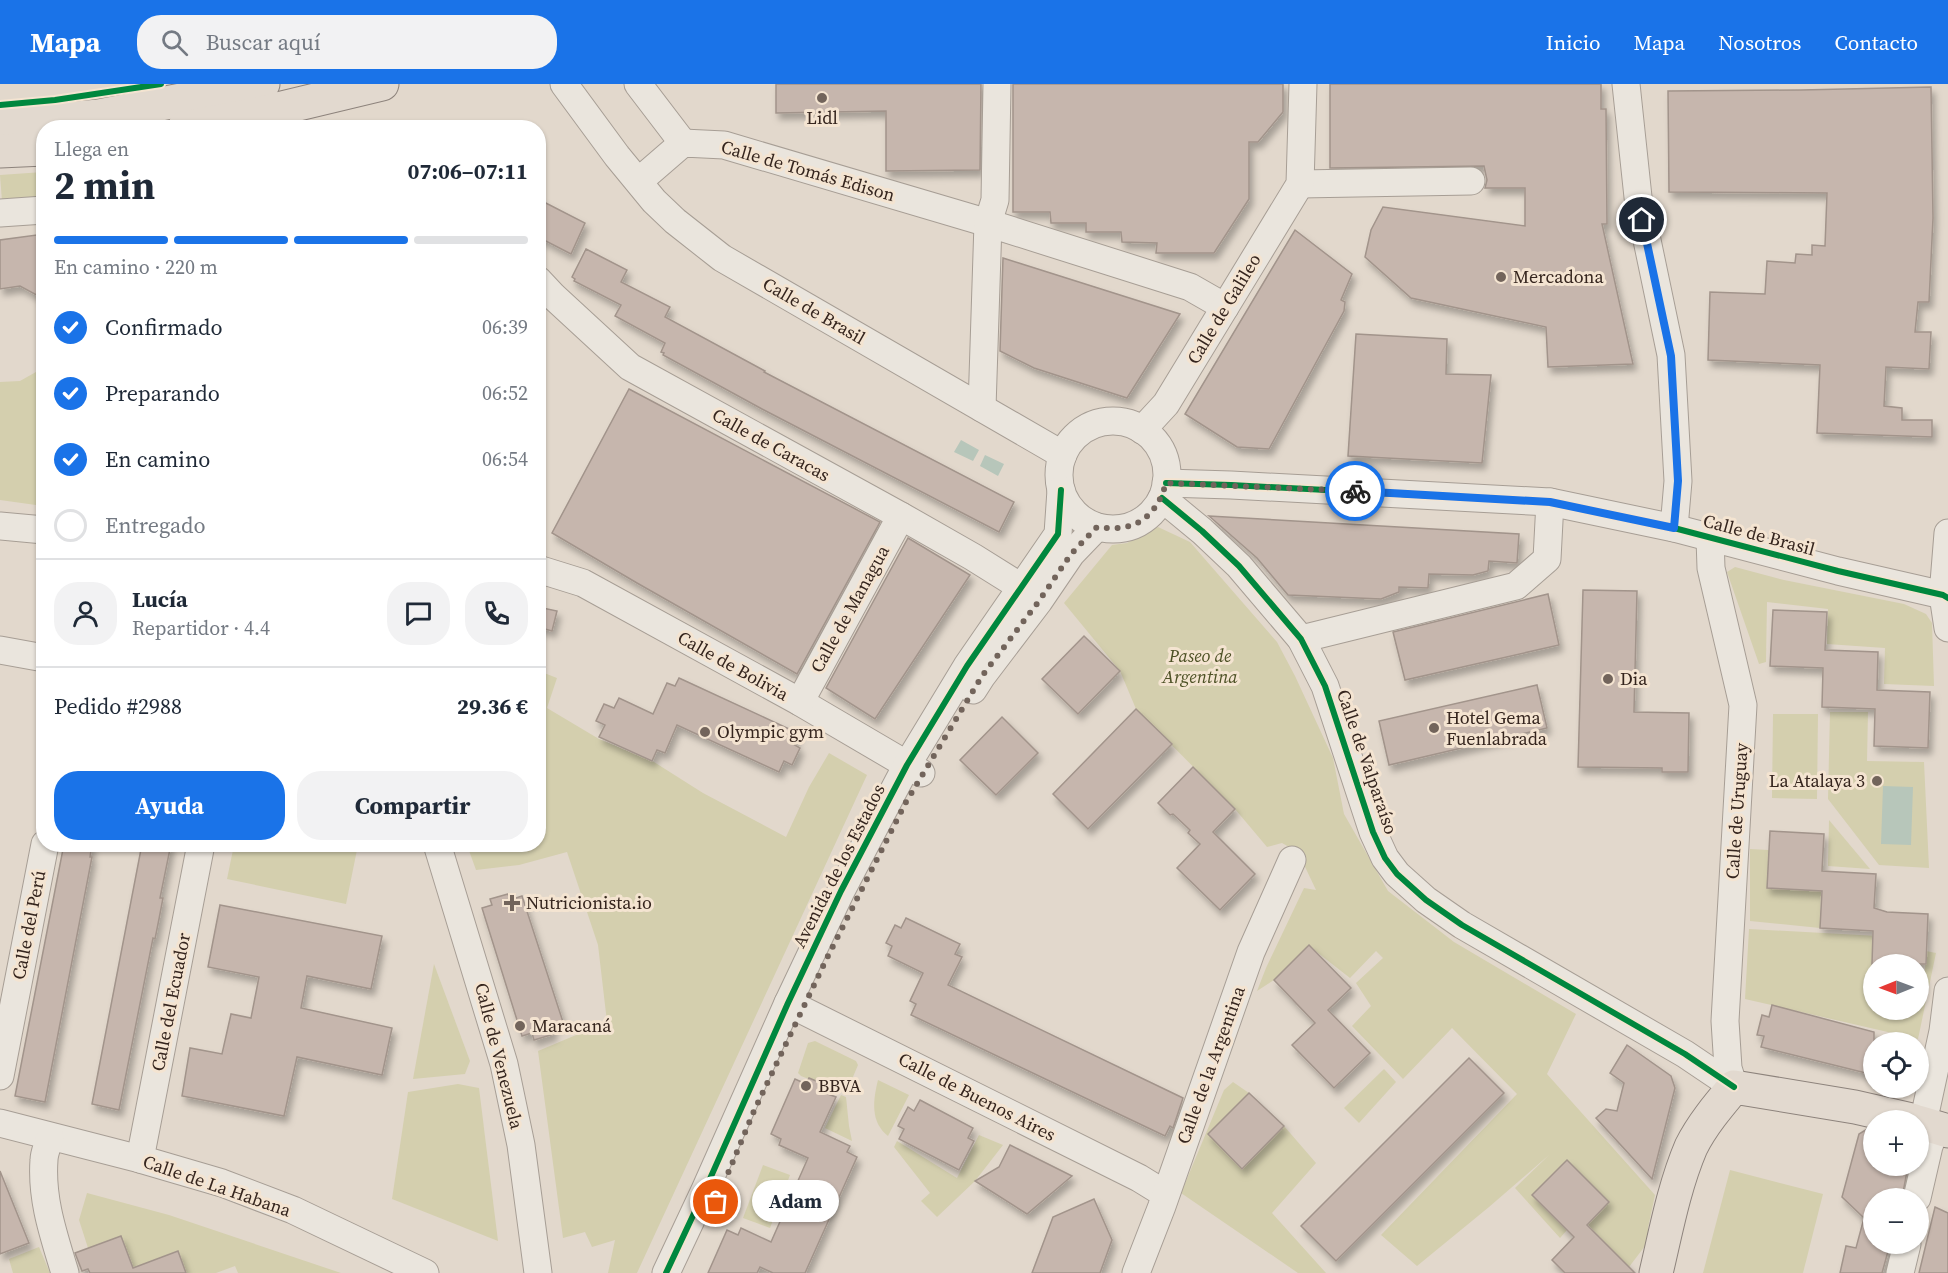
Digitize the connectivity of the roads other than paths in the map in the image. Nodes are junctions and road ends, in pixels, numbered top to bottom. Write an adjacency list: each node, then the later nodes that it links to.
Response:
1 (263, 84): 9 (main road)
2 (382, 84): 10 (main road)
3 (564, 84): 13 (street, Calle de Brasil)
4 (579, 84): 13 (street, Calle de Brasil)
5 (638, 84): 14 (street)
6 (997, 84): 22 (street)
7 (1304, 84): 19 (street, Calle de Galileo)
8 (1626, 84): 34 (street)
9 (50, 120)
10 (223, 120)
11 (36, 121): 12 (main road)
12 (0, 124)
13 (597, 127): 18 (street, Calle de Brasil)
14 (683, 143): 18 (street); 22 (street, Calle de Tomás Edison)
15 (36, 149): 16 (main road)
16 (0, 151)
17 (1472, 181): 19 (street)
18 (639, 182): 25 (street, Calle de Brasil)
19 (1300, 184): 24 (street, Calle de Galileo)
20 (36, 211): 21 (street)
21 (0, 213)
22 (988, 222): 24 (street, Calle de Tomás Edison); 25 (street)
23 (546, 289): 31 (street, Calle de Caracas)
24 (1225, 307): 26 (street, Calle de Galileo)
25 (982, 408): 27 (street, Calle de Brasil)
26 (1142, 430): 27 (street); 29 (street)
27 (1064, 455): 28 (street)
28 (1061, 490): 33 (street); 39 (street, Avenida de los Estados)
29 (1164, 490): 30 (street, Calle de Brasil); 33 (street); 42 (street, Calle de Valparaíso)
30 (1550, 502): 34 (street, Calle de Brasil); 42 (street)
31 (901, 516): 39 (street, Calle de Caracas); 45 (street, Calle de Managua)
32 (0, 526): 35 (street)
33 (1097, 527): 46 (street, Avenida de los Estados)
34 (1674, 528): 37 (street, Calle de Brasil)
35 (36, 529)
36 (1948, 533): 40 (street)
37 (1710, 538): 40 (street, Calle de Brasil); 54 (street, Calle de Uruguay)
38 (546, 571): 45 (street, Calle de Bolivia)
39 (1021, 587): 46 (street, Avenida de los Estados)
40 (1945, 597): 41 (street)
41 (1948, 628)
42 (1301, 639): 54 (street, Calle de Valparaíso)
43 (0, 650): 44 (street)
44 (36, 657)
45 (800, 702): 46 (street, Calle de Bolivia)
46 (915, 769): 52 (street, Avenida de los Estados)
47 (43, 852): 53 (street, Calle del Perú)
48 (199, 852): 59 (street, Calle del Ecuador)
49 (439, 852): 62 (street, Calle de Venezuela)
50 (1292, 860): 60 (street, Calle de la Argentina)
51 (1948, 991): 56 (street)
52 (795, 1006): 60 (street, Calle de Buenos Aires); 65 (street, Avenida de los Estados); 66 (street, Avenida de los Estados)
53 (0, 1076)
54 (1734, 1087): 55 (main road); 68 (main road)
55 (1867, 1110)
56 (1929, 1119)
57 (0, 1123): 58 (street, Calle de La Habana)
58 (50, 1137): 59 (street, Calle de La Habana); 63 (street)
59 (140, 1159): 64 (street, Calle de La Habana)
60 (1165, 1194): 67 (street, Calle de la Argentina)
61 (1905, 1254): 69 (street)
62 (533, 1267)
63 (64, 1273)
64 (425, 1273)
65 (666, 1273)
66 (683, 1273)
67 (1136, 1273)
68 (1656, 1273)
69 (1900, 1273)

